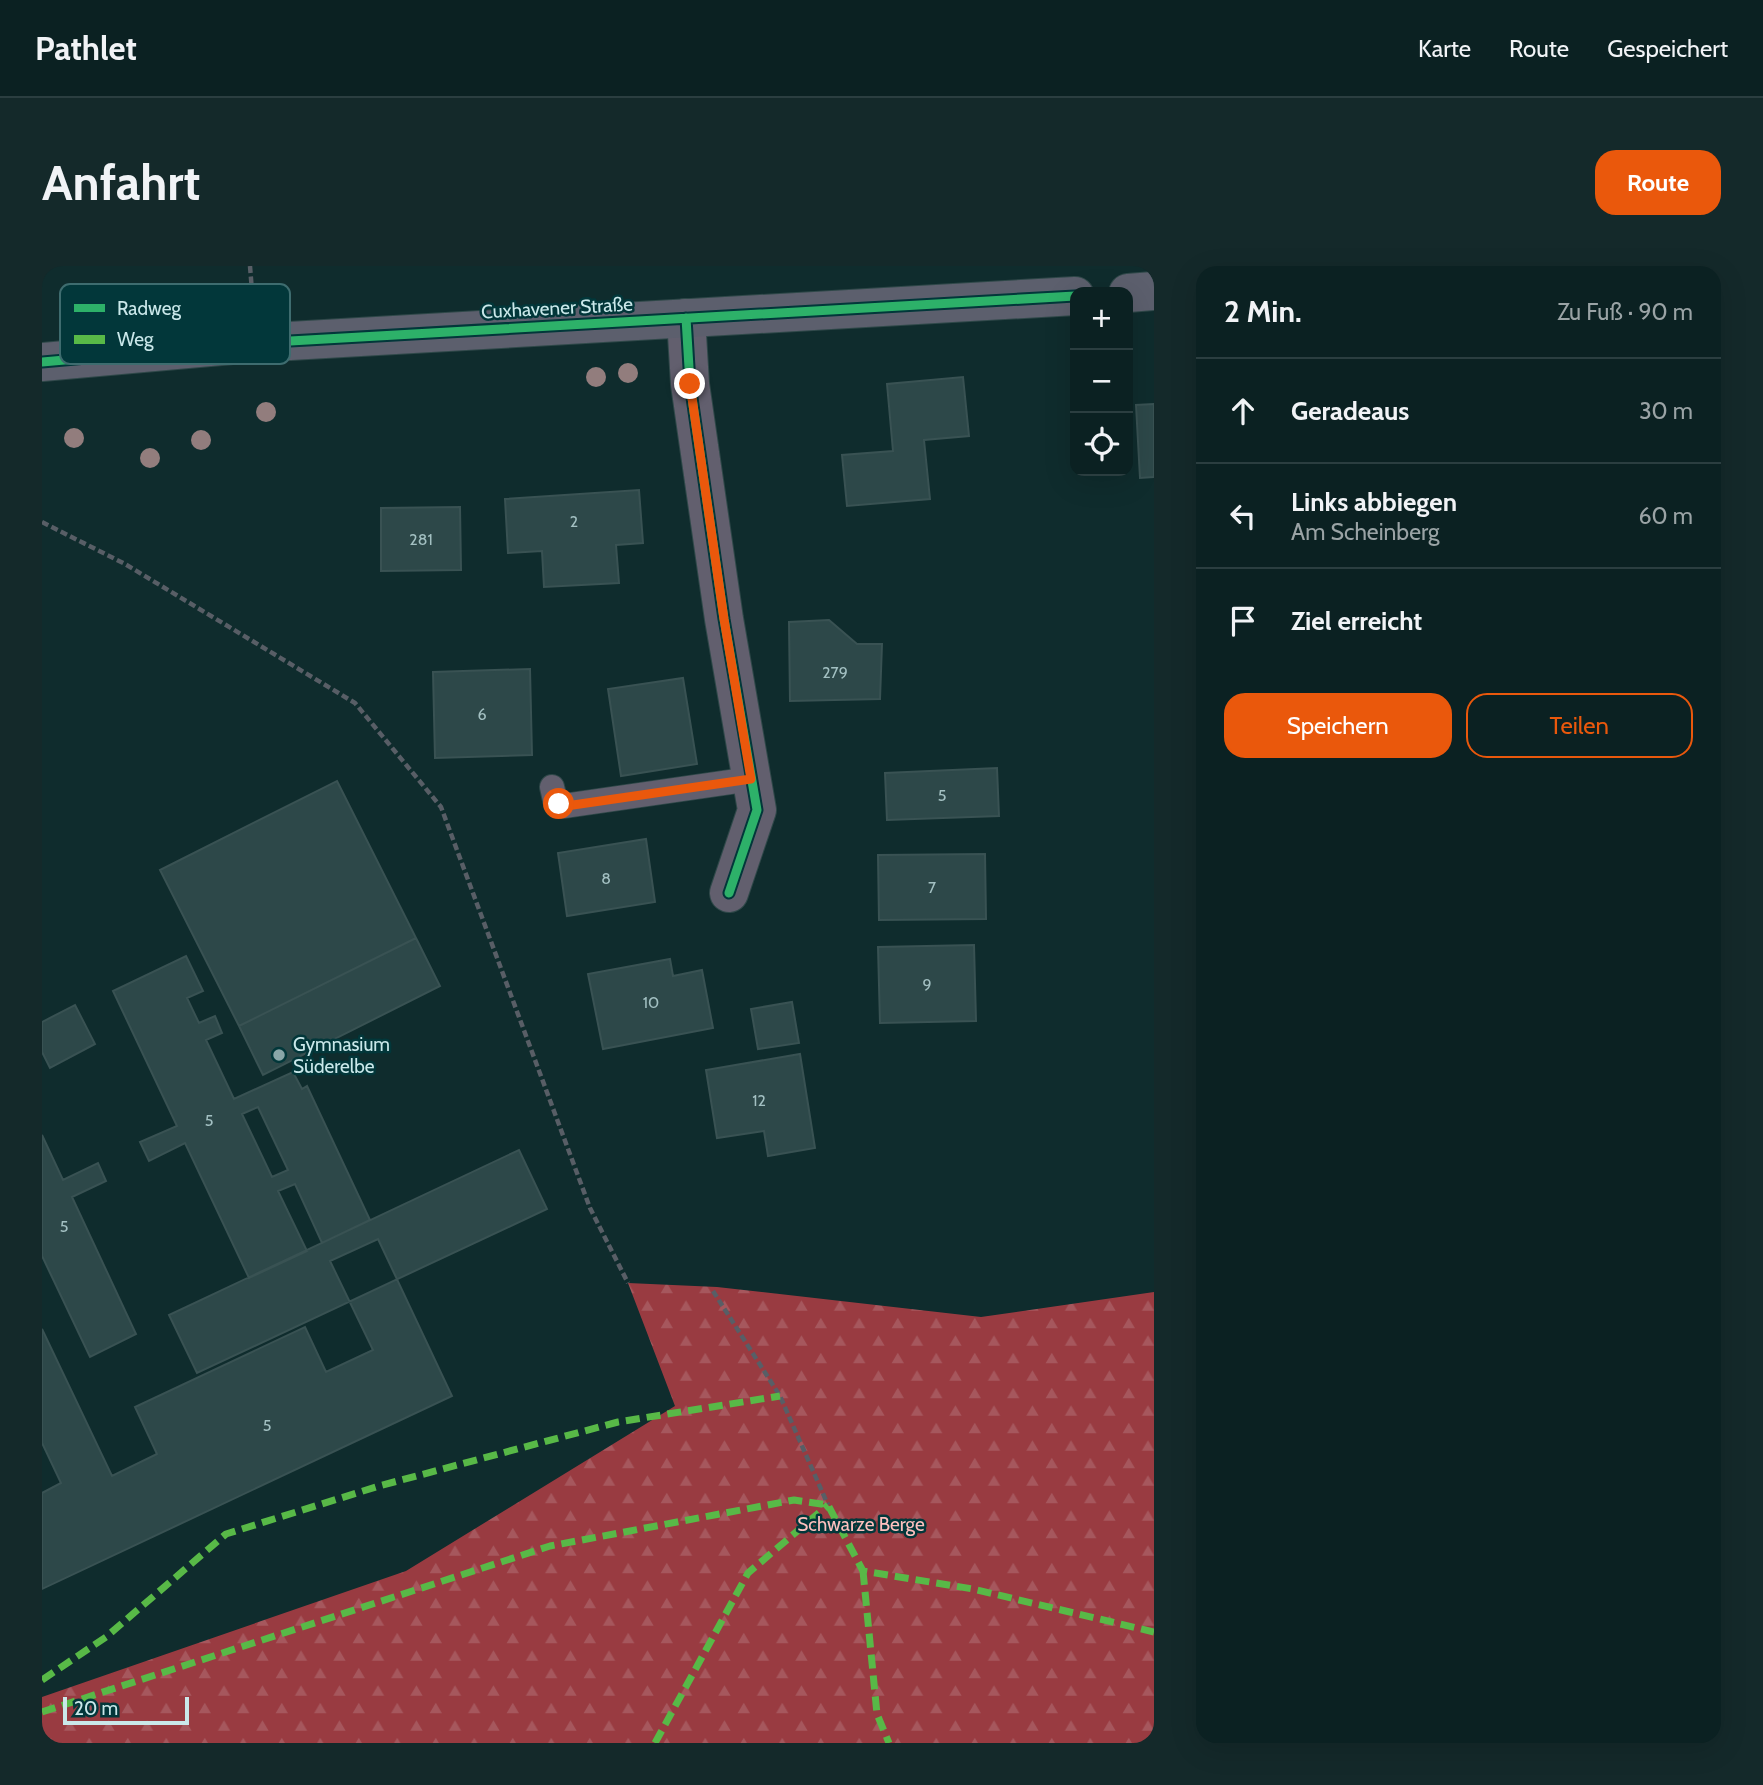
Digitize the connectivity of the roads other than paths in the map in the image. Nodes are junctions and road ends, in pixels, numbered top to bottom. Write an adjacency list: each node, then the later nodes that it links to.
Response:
1 (1154, 291): 2 (main road)
2 (1133, 293)
3 (1070, 296): 4 (main road, Cuxhavener Straße)
4 (686, 318): 5 (main road, Cuxhavener Straße); 8 (street)
5 (290, 341)
6 (60, 360): 7 (main road, Cuxhavener Straße)
7 (42, 362)
8 (751, 779): 9 (lane); 10 (street)
9 (552, 787)
10 (729, 892)

